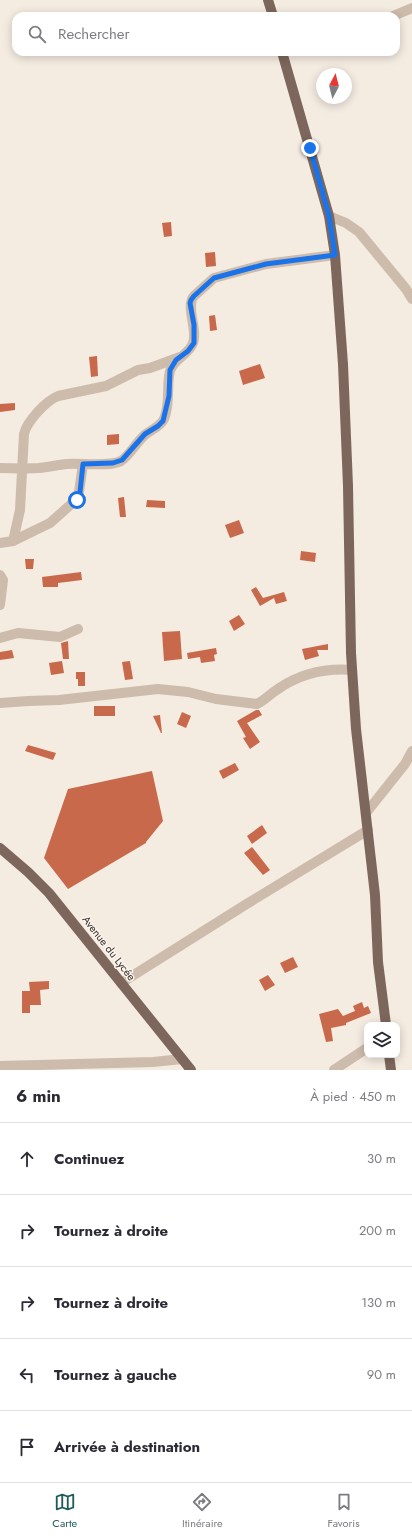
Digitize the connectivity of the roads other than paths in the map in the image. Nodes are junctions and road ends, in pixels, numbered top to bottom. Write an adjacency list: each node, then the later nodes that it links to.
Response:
1 (268, 0): 3 (main road)
2 (412, 8): 4 (street)
3 (272, 12)
4 (400, 13)
5 (283, 56): 6 (main road)
6 (329, 216): 7 (main road); 8 (street)
7 (335, 255): 9 (street); 19 (main road)
8 (412, 299)
9 (180, 357): 10 (street); 12 (street)
10 (83, 464): 12 (street); 13 (street)
11 (0, 468): 12 (street)
12 (23, 468): 13 (street)
13 (13, 541): 14 (street)
14 (0, 543)
15 (0, 574): 16 (street)
16 (0, 605)
17 (78, 630): 18 (street)
18 (0, 638)
19 (352, 670): 20 (street); 22 (main road)
20 (0, 703)
21 (412, 751): 22 (street)
22 (366, 813): 23 (main road)
23 (368, 830): 25 (street); 26 (main road)
24 (0, 848): 25 (main road, Avenue du Lycée)
25 (121, 983): 29 (main road, Avenue du Lycée)
26 (386, 1022)
27 (364, 1050): 33 (street)
28 (389, 1058): 34 (main road)
29 (182, 1059): 31 (street); 32 (main road, Avenue du Lycée)
30 (0, 1066): 31 (street)
31 (153, 1066)
32 (191, 1070)
33 (334, 1070)
34 (391, 1070)

